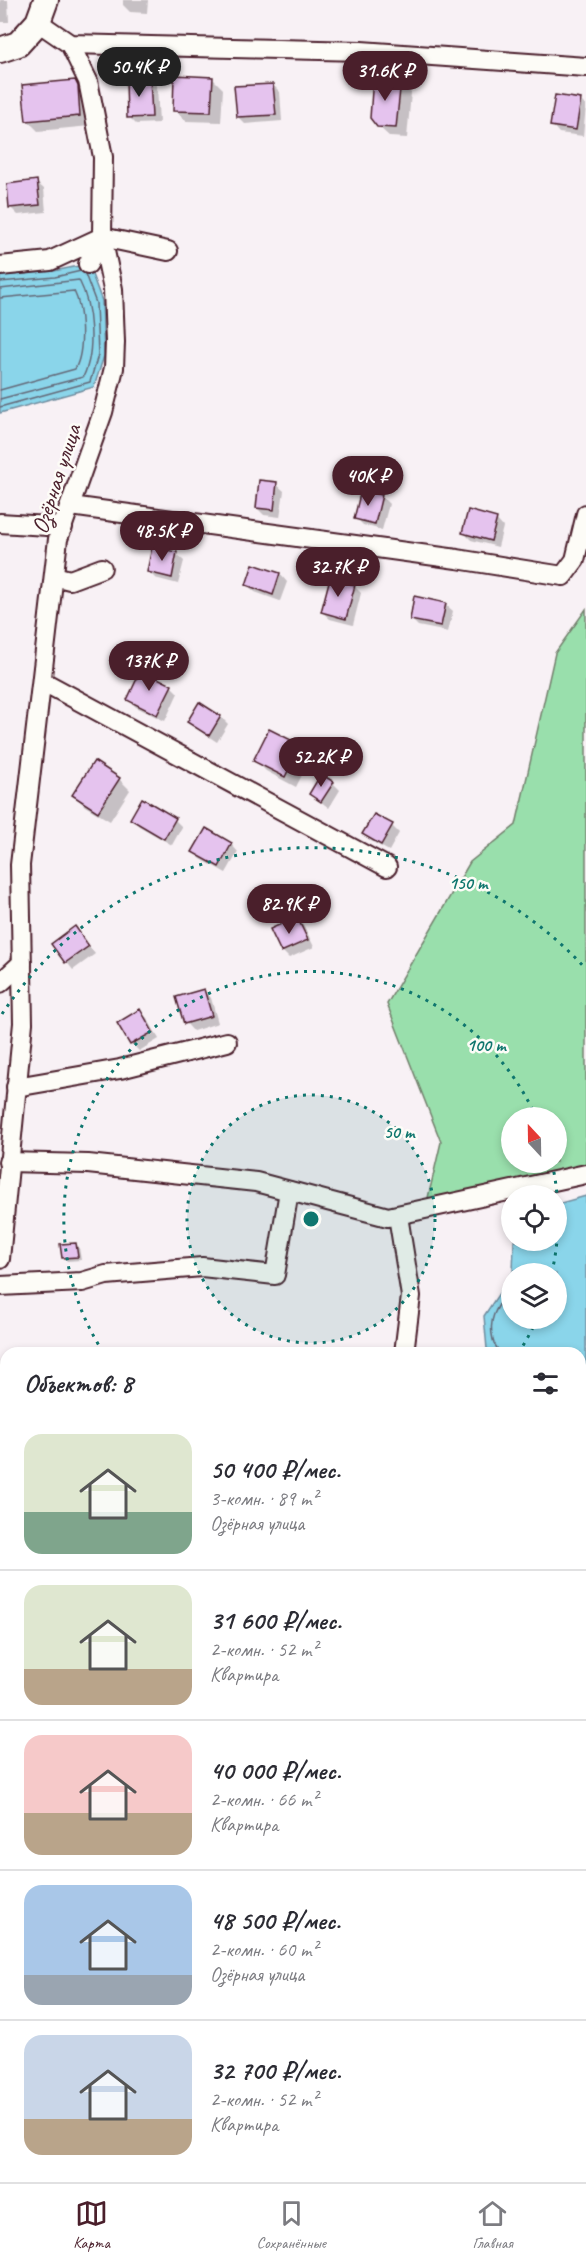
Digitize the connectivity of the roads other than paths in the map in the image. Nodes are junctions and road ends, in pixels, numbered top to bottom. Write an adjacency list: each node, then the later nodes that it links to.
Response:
1 (42, 11): 2 (street); 3 (main road)
2 (70, 44): 4 (street); 5 (street, Озёрная улица)
3 (0, 50)
4 (586, 67)
5 (97, 234): 6 (street); 7 (street); 8 (street); 9 (street, Озёрная улица)
6 (168, 251)
7 (88, 264)
8 (0, 266)
9 (71, 506): 10 (street); 12 (street, Озёрная улица)
10 (586, 514)
11 (0, 523): 12 (street)
12 (63, 527): 14 (street, Озёрная улица)
13 (102, 568): 14 (street)
14 (66, 582): 15 (street, Озёрная улица)
15 (42, 681): 16 (street); 17 (street, Озёрная улица)
16 (387, 867)
17 (22, 963): 18 (street); 20 (street, Озёрная улица)
18 (0, 983)
19 (227, 1042): 20 (street)
20 (16, 1087): 21 (street, Озёрная улица)
21 (5, 1174): 23 (street); 25 (street, Озёрная улица)
22 (586, 1174): 24 (street)
23 (289, 1191): 24 (street); 27 (street)
24 (398, 1216): 28 (street)
25 (1, 1227): 26 (street, Озёрная улица)
26 (0, 1259)
27 (0, 1286)
28 (405, 1347)

